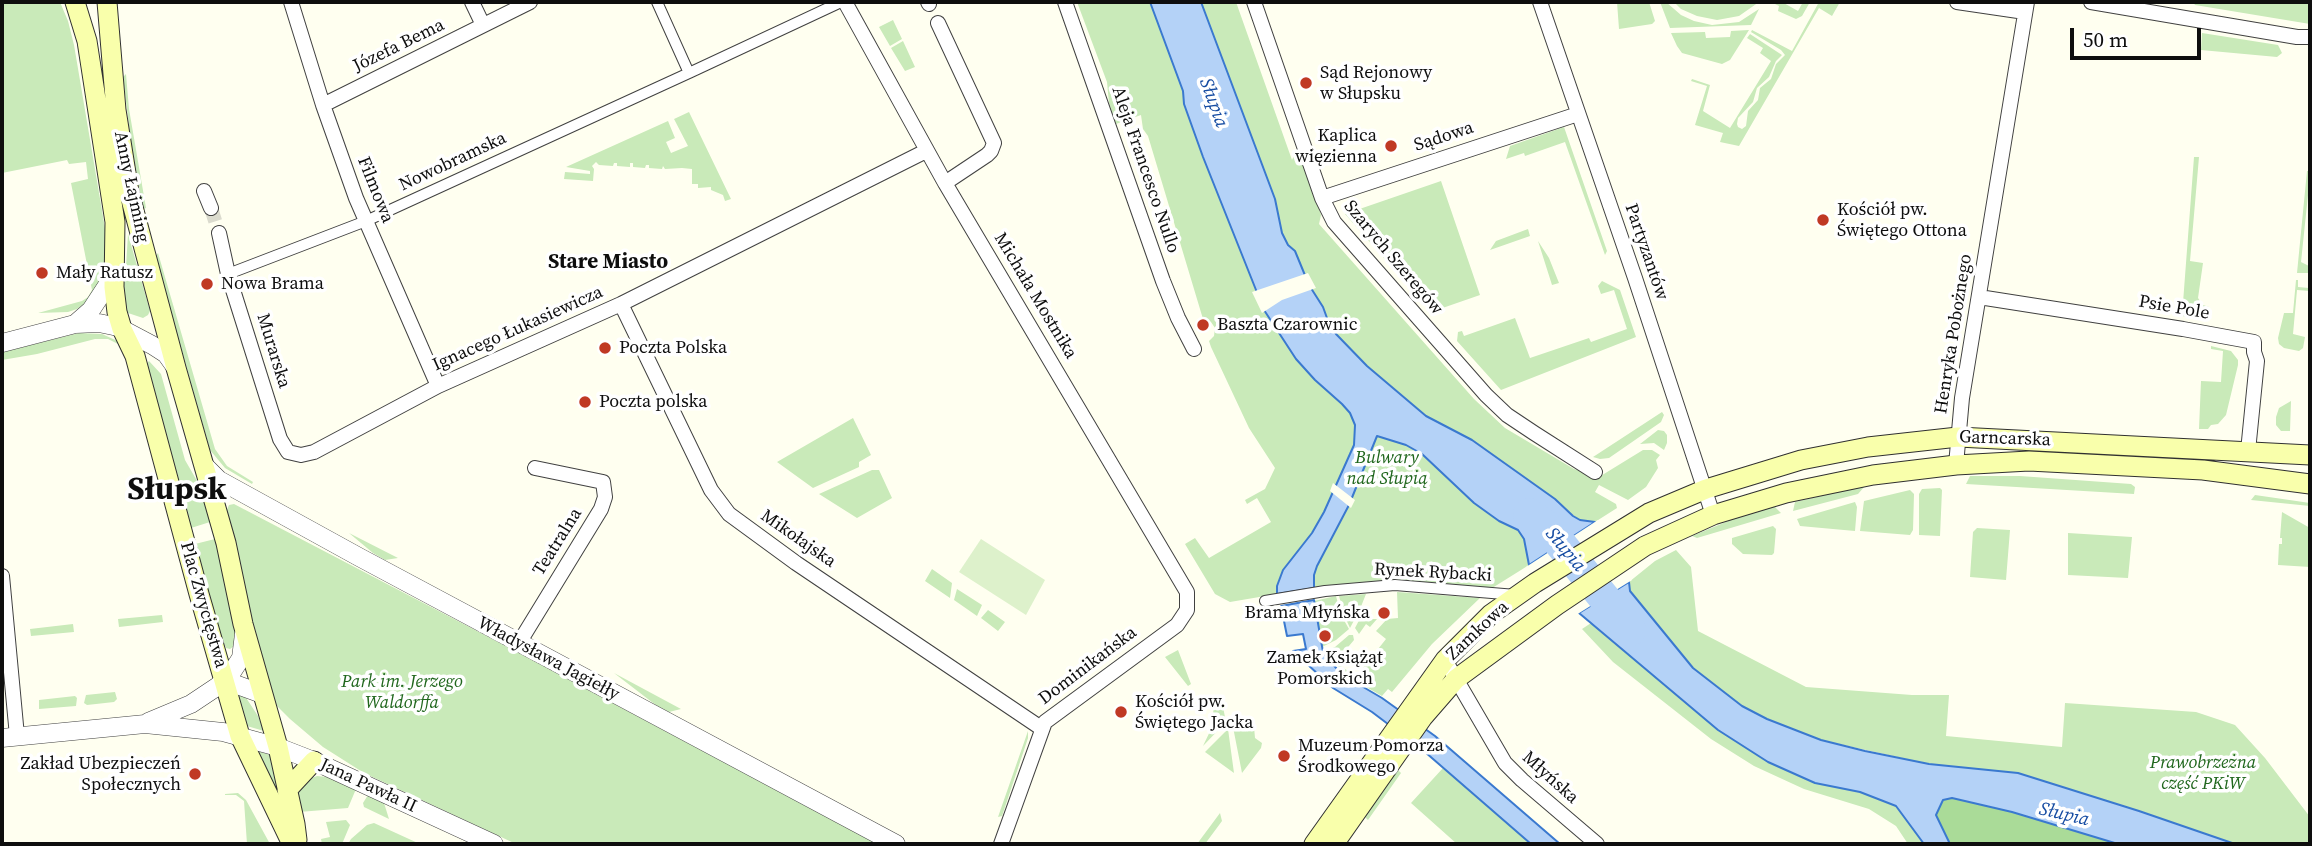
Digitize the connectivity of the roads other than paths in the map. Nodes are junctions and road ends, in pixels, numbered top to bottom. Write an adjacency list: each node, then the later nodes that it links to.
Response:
1 (75, 2): 28 (main road, Anny Łajming)
2 (107, 2): 35 (main road, Anny Łajming)
3 (291, 2): 18 (street, Filmowa)
4 (472, 2): 15 (street)
5 (530, 2): 15 (street, Józefa Bema)
6 (657, 2): 17 (street)
7 (843, 2): 17 (street, Nowobramska); 20 (street, Michała Mostnika)
8 (1065, 2): 34 (street, Aleja Francesco Nullo)
9 (1254, 2): 23 (street, Szarych Szeregów)
10 (1540, 2): 19 (street, Partyzantów)
11 (1956, 2): 13 (street)
12 (2091, 2): 16 (street)
13 (2026, 7): 29 (street, Henryka Pobożnego)
14 (938, 23): 21 (street)
15 (483, 25): 18 (street, Józefa Bema)
16 (2310, 37)
17 (689, 73): 25 (street, Nowobramska)
18 (323, 105): 25 (street, Filmowa)
19 (1578, 114): 23 (street, Sądowa); 46 (street, Partyzantów)
20 (926, 151): 21 (street, Michała Mostnika); 30 (street, Ignacego Łukasiewicza)
21 (945, 183): 51 (street, Michała Mostnika)
22 (204, 191): 24 (street)
23 (1322, 198): 44 (street, Szarych Szeregów)
24 (211, 208)
25 (366, 220): 27 (street, Nowobramska); 36 (street, Filmowa)
26 (219, 233): 27 (street, Murarska)
27 (228, 274): 39 (street, Murarska)
28 (114, 275): 31 (street); 32 (main road, Anny Łajming)
29 (1979, 297): 37 (street, Henryka Pobożnego); 38 (street, Psie Pole)
30 (621, 304): 36 (street, Ignacego Łukasiewicza); 59 (street, Mikołajska)
31 (75, 324): 32 (street); 33 (street)
32 (122, 329): 35 (street); 56 (main road, Plac Zwycięstwa)
33 (2, 343)
34 (1194, 349)
35 (176, 368): 42 (main road, Plac Zwycięstwa)
36 (438, 386): 39 (street, Ignacego Łukasiewicza)
37 (1958, 437): 38 (main road, Garncarska); 41 (street, Henryka Pobożnego); 46 (main road, Garncarska)
38 (2248, 451): 40 (main road, Garncarska)
39 (314, 452)
40 (2310, 455)
41 (1956, 465): 45 (main road, Garncarska); 47 (main road, Garncarska)
42 (205, 466): 52 (main road, Plac Zwycięstwa); 53 (street, Władysława Jagiełły)
43 (535, 468): 53 (street, Teatralna)
44 (1595, 472)
45 (2310, 484)
46 (1706, 489): 47 (street, Partyzantów); 49 (main road, Zamkowa)
47 (1713, 515): 55 (main road, Zamkowa)
48 (2, 576): 61 (street, Plac Zwycięstwa)
49 (1517, 595): 50 (street, Rynek Rybacki); 54 (main road, Zamkowa)
50 (1265, 601)
51 (1187, 610): 59 (street, Dominikańska)
52 (243, 624): 56 (street, Plac Zwycięstwa); 57 (main road, Plac Zwycięstwa)
53 (519, 643): 67 (street, Władysława Jagiełły)
54 (1446, 660): 55 (street, Młyńska); 69 (main road, Zamkowa)
55 (1456, 679): 70 (main road, Zamkowa); 71 (street, Młyńska)
56 (224, 680): 57 (street, Plac Zwycięstwa); 58 (street, Plac Zwycięstwa); 60 (main road, Plac Zwycięstwa)
57 (262, 694): 62 (main road, Plac Zwycięstwa)
58 (145, 724): 60 (street, Plac Zwycięstwa); 61 (street, Plac Zwycięstwa)
59 (1041, 728): 68 (street, Dominikańska)
60 (240, 736): 62 (street, Jana Pawła II); 65 (main road)
61 (9, 737)
62 (278, 747): 63 (street, Jana Pawła II); 64 (main road, Plac Zwycięstwa)
63 (314, 761): 64 (main road); 66 (street, Jana Pawła II)
64 (287, 790): 65 (main road, Plac Zwycięstwa)
65 (295, 844)
66 (494, 844)
67 (897, 844)
68 (1001, 844)
69 (1314, 844)
70 (1334, 844)
71 (1597, 844)

